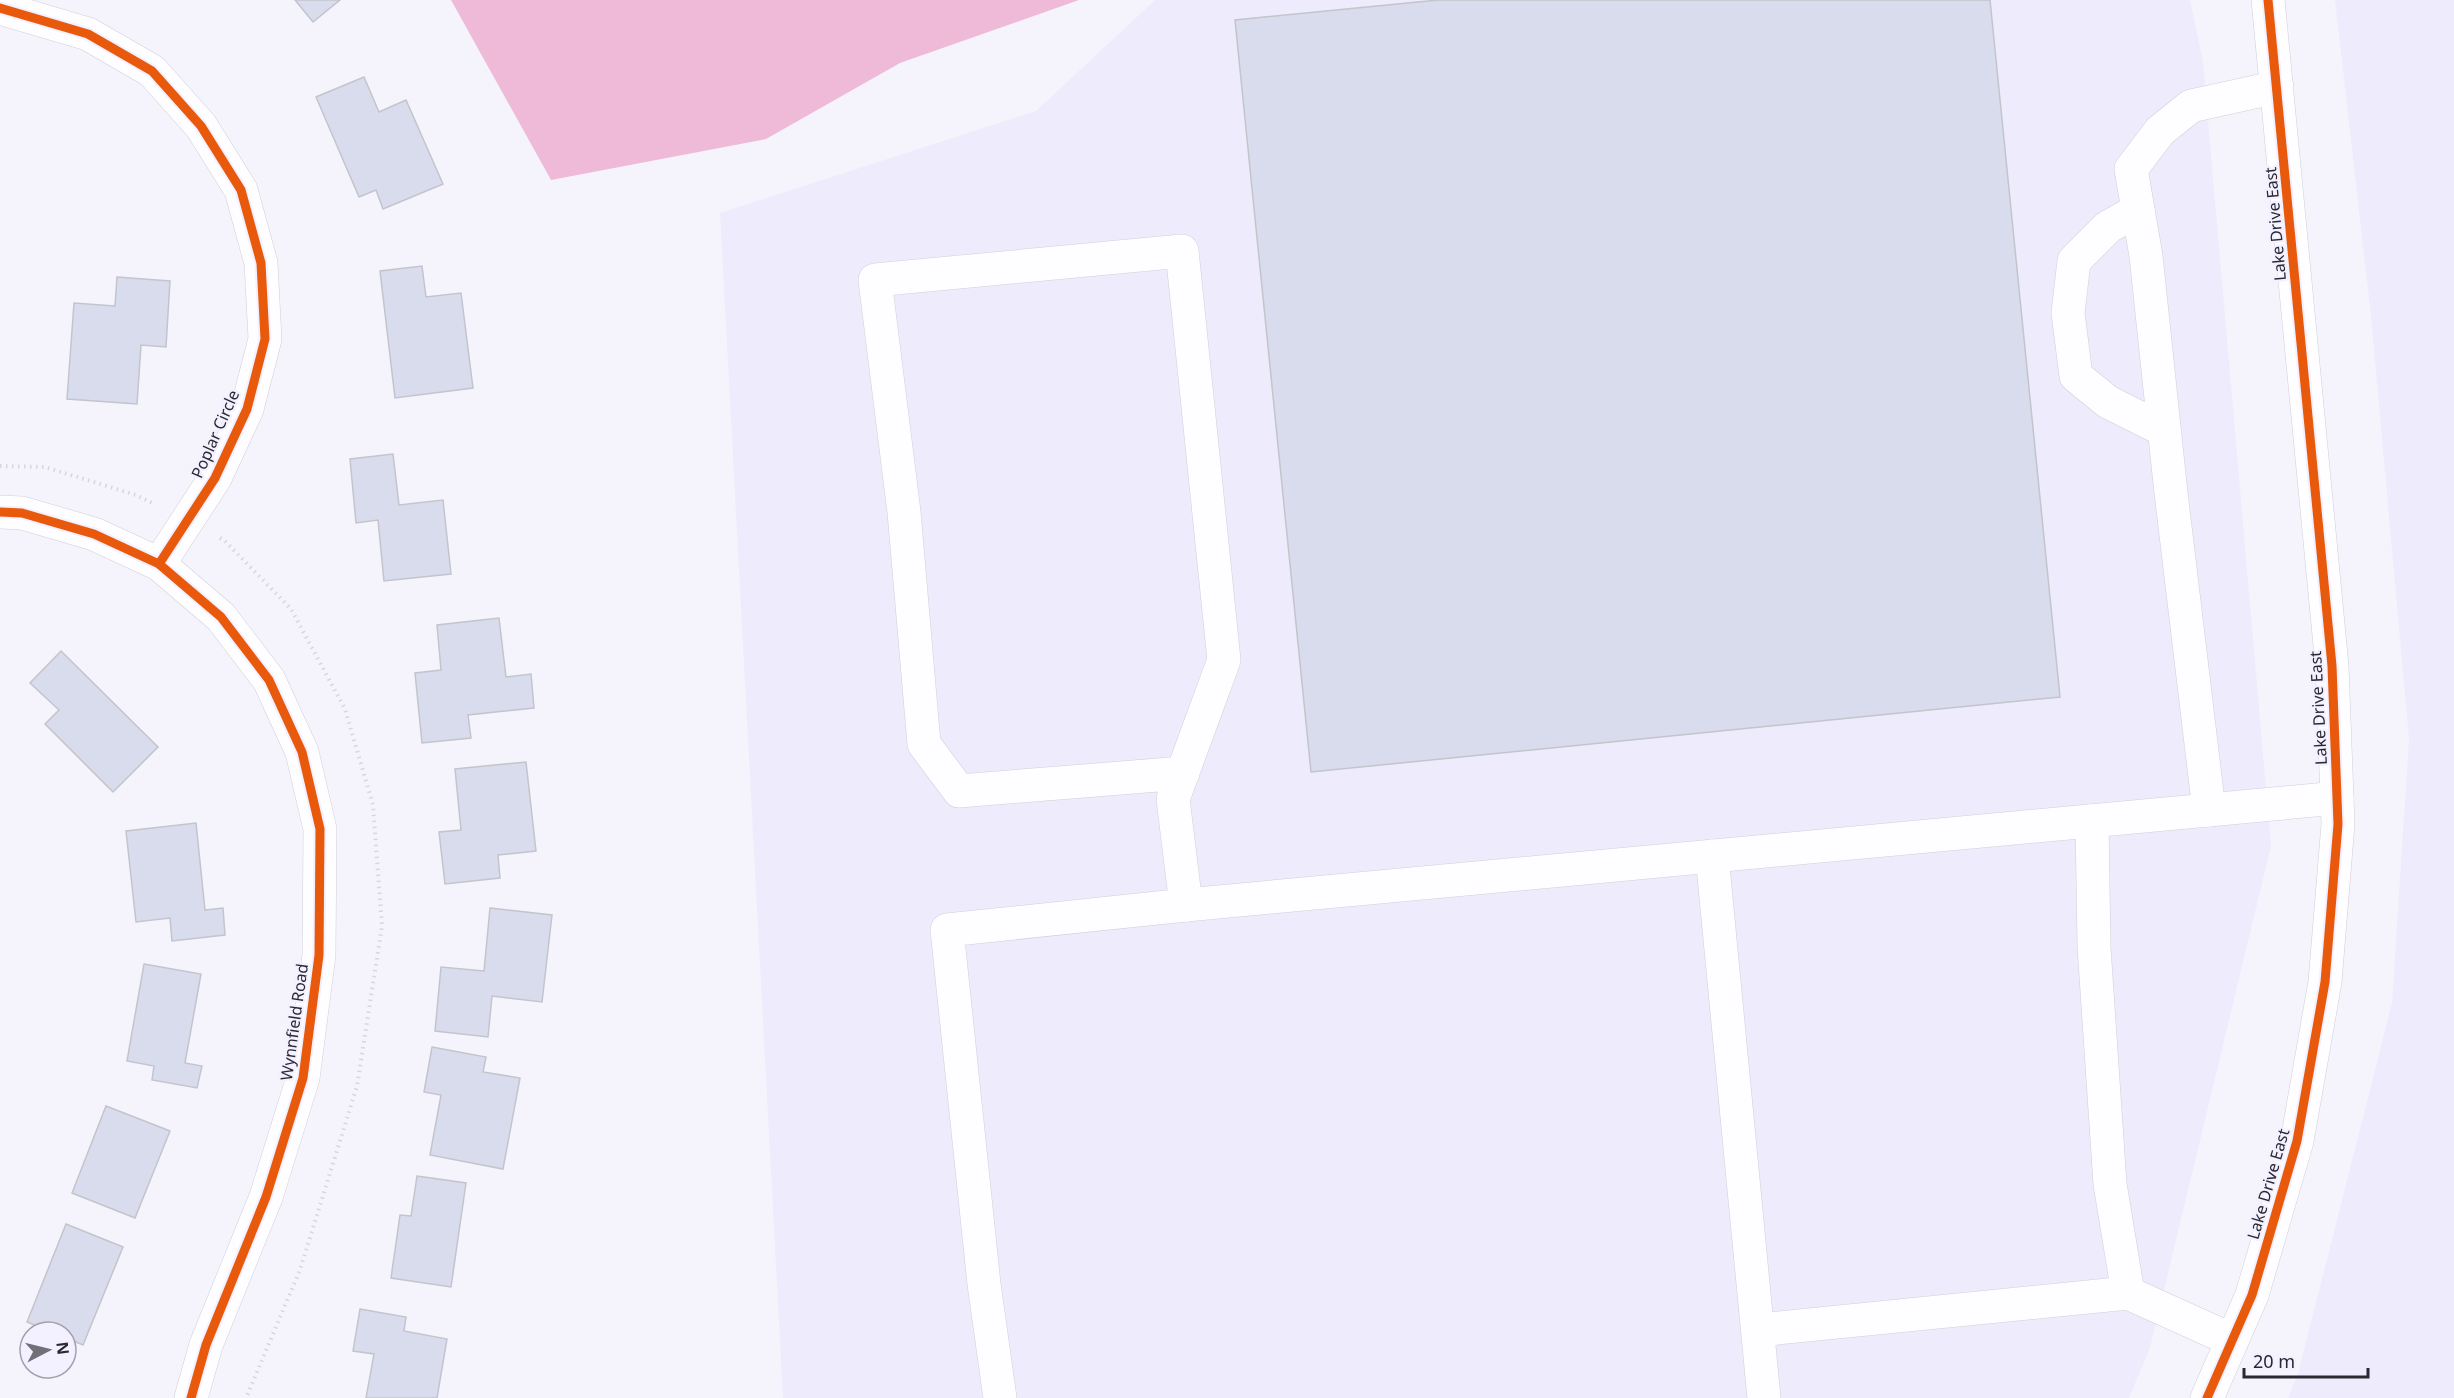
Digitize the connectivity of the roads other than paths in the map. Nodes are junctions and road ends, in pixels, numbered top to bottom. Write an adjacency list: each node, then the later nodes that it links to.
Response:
1 (2268, 0): 3 (street, Lake Drive East)
2 (0, 8): 7 (street, Poplar Circle)
3 (2277, 87): 4 (street); 9 (street, Lake Drive East)
4 (2138, 210): 5 (street); 5 (street)
5 (2164, 430): 10 (street)
6 (0, 512): 7 (street, Wynnfield Road)
7 (159, 564): 17 (street, Wynnfield Road)
8 (1183, 772): 8 (street); 13 (street)
9 (2337, 798): 10 (street); 16 (street, Lake Drive East)
10 (2210, 810): 11 (street)
11 (2092, 821): 12 (street); 14 (street)
12 (1713, 856): 13 (street); 15 (street)
13 (1186, 904): 18 (street)
14 (2128, 1293): 15 (street); 16 (street)
15 (1758, 1330): 19 (street)
16 (2232, 1340): 20 (street, Lake Drive East)
17 (191, 1398)
18 (1000, 1398)
19 (1764, 1398)
20 (2207, 1398)

